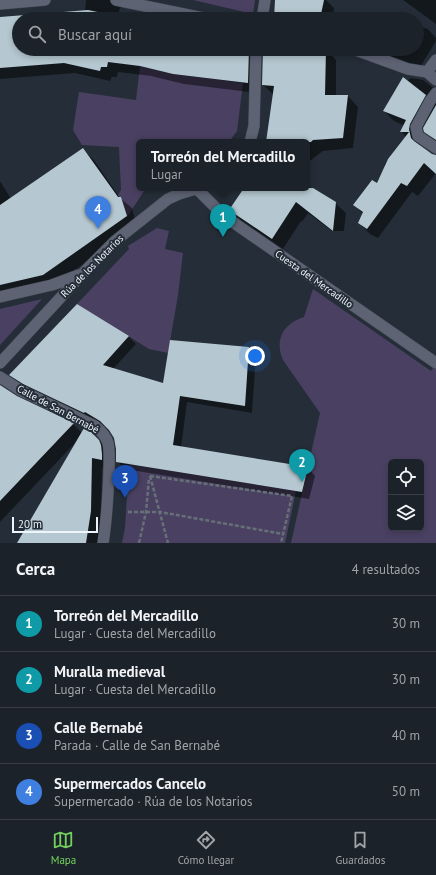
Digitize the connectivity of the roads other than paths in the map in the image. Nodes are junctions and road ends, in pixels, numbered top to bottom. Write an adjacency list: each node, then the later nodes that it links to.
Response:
1 (45, 0): 4 (street)
2 (116, 0): 5 (street)
3 (265, 0): 6 (street)
4 (0, 4)
5 (174, 12)
6 (263, 12)
7 (256, 56): 13 (street)
8 (372, 56): 10 (street)
9 (436, 60): 10 (street)
10 (427, 72): 11 (street)
11 (436, 80)
12 (436, 93): 14 (street)
13 (251, 139)
14 (436, 148)
15 (188, 191): 17 (street, Rúa de los Notarios)
16 (201, 191): 20 (street, Cuesta del Mercadillo)
17 (83, 273): 18 (street); 19 (street, Rúa de los Notarios)
18 (0, 297)
19 (0, 363)
20 (436, 363)
21 (0, 377): 22 (street, Calle de San Bernabé)
22 (103, 543)

